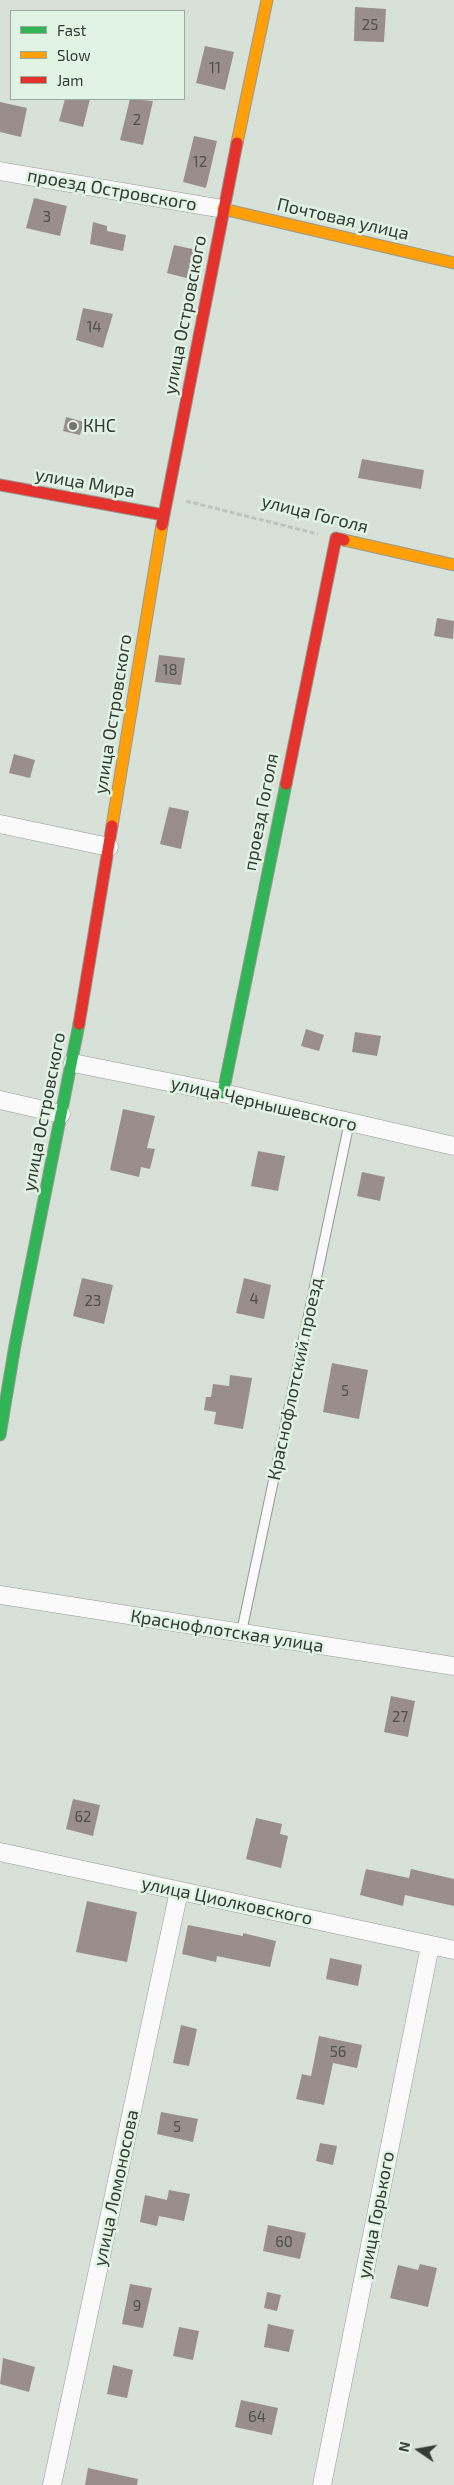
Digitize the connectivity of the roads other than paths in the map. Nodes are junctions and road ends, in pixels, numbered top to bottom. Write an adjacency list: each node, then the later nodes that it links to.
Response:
1 (268, 0): 3 (street, улица Островского)
2 (0, 171): 3 (street, проезд Островского)
3 (223, 209): 4 (street, Почтовая улица); 6 (street, улица Островского)
4 (454, 264)
5 (0, 485): 6 (street, улица Мира)
6 (164, 515): 10 (street, улица Островского)
7 (336, 538): 8 (street, улица Гоголя); 12 (street, проезд Гоголя)
8 (454, 565)
9 (0, 824): 10 (street)
10 (109, 847): 11 (street, улица Островского)
11 (73, 1063): 12 (street, улица Чернышевского); 14 (street, улица Островского)
12 (223, 1093): 15 (street, улица Чернышевского)
13 (0, 1100): 14 (street)
14 (61, 1114): 17 (street, улица Островского)
15 (349, 1124): 16 (street, улица Чернышевского); 20 (lane, Краснофлотский проезд)
16 (454, 1146)
17 (8, 1343): 18 (street, улица Островского)
18 (0, 1435)
19 (0, 1595): 20 (street, Краснофлотская улица)
20 (242, 1634): 21 (street, Краснофлотская улица)
21 (454, 1666)
22 (0, 1852): 23 (street, улица Циолковского)
23 (179, 1891): 24 (street, улица Циолковского); 26 (street, улица Ломоносова)
24 (430, 1946): 25 (street, улица Циолковского); 27 (street, улица Горького)
25 (454, 1950)
26 (52, 2485)
27 (322, 2485)

